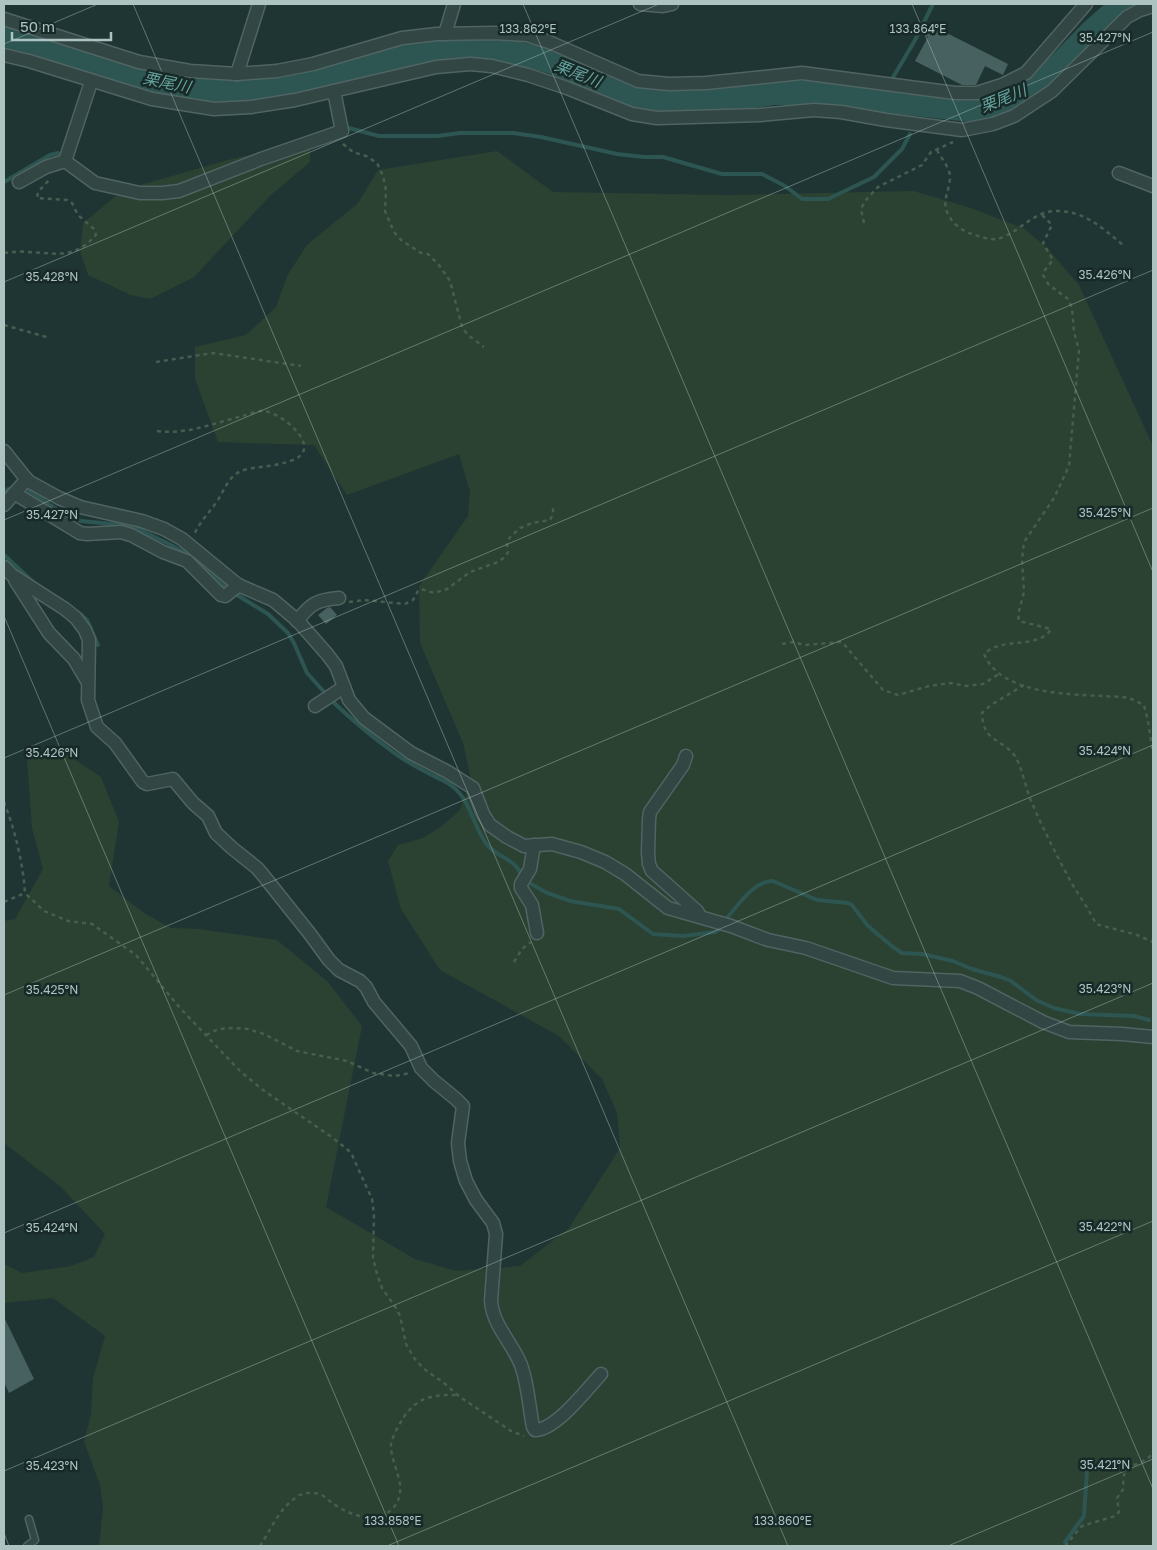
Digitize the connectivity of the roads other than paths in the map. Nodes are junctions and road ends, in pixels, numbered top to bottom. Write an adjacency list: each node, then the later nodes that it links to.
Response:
1 (259, 4): 10 (street)
2 (454, 4): 8 (street)
3 (640, 4): 4 (street)
4 (672, 4)
5 (1086, 4): 8 (street)
6 (1153, 6): 12 (street)
7 (4, 19): 10 (street)
8 (445, 34): 10 (street)
9 (4, 55): 11 (street)
10 (237, 74)
11 (91, 82): 12 (street); 13 (street)
12 (334, 91): 13 (street)
13 (65, 161): 15 (street)
14 (1119, 173): 16 (street)
15 (19, 182)
16 (1153, 186)
17 (4, 451): 18 (street)
18 (27, 478): 19 (street); 22 (street)
19 (14, 493): 20 (street); 22 (street)
20 (4, 505)
21 (8, 571): 25 (street); 25 (street)
22 (239, 585): 24 (street)
23 (338, 598): 24 (street)
24 (297, 621): 26 (street)
25 (87, 681): 33 (street)
26 (344, 687): 27 (street); 29 (street)
27 (315, 706)
28 (686, 756): 30 (street)
29 (534, 845): 30 (street); 31 (street)
30 (701, 918): 32 (street)
31 (537, 933)
32 (1153, 1038)
33 (601, 1374)
34 (29, 1519): 35 (lane)
35 (27, 1546)

